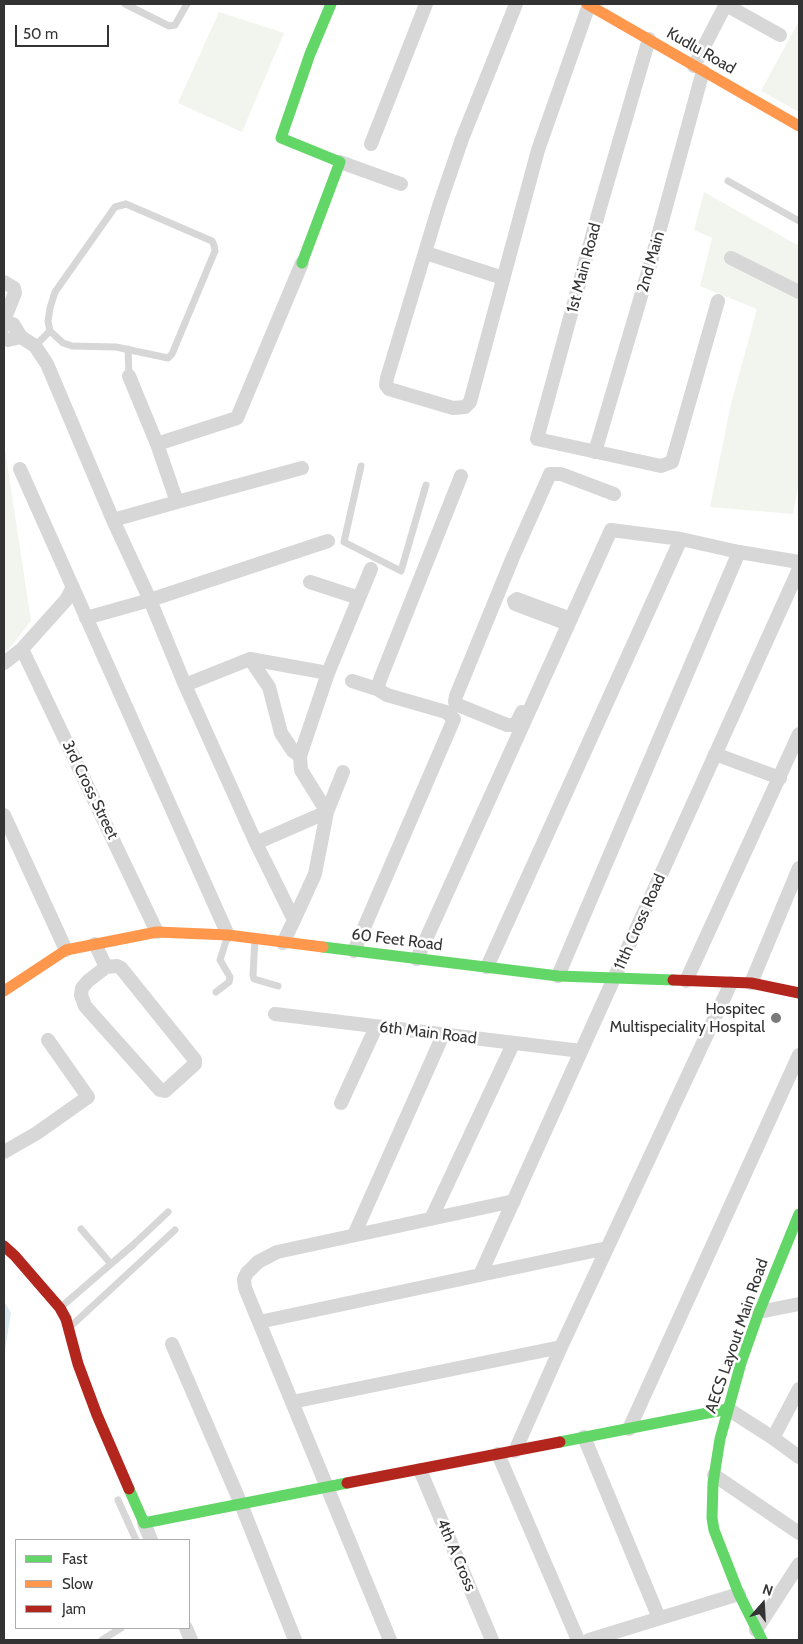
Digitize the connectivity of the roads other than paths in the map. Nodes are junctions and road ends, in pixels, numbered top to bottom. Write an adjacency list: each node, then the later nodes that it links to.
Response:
1 (125, 4): 2 (lane)
2 (187, 4)
3 (331, 4): 13 (street)
4 (426, 4): 12 (street)
5 (516, 4): 17 (street)
6 (588, 4): 9 (street, Kudlu Road); 20 (street)
7 (725, 4): 8 (street); 10 (street, 2nd Main)
8 (780, 35)
9 (649, 40): 10 (street, Kudlu Road); 33 (street, 1st Main Road)
10 (699, 68): 11 (street, Kudlu Road); 33 (street, 2nd Main)
11 (799, 126)
12 (371, 144)
13 (340, 162): 15 (street); 19 (street)
14 (728, 181): 16 (lane)
15 (401, 184)
16 (799, 221)
17 (426, 252): 20 (street); 20 (street)
18 (731, 258): 22 (street)
19 (302, 263): 32 (street)
20 (503, 278)
21 (4, 282): 24 (street)
22 (799, 292)
23 (718, 301): 33 (street)
24 (4, 320)
25 (4, 326): 27 (street)
26 (50, 331): 29 (lane); 30 (lane); 30 (lane)
27 (21, 337): 28 (street); 29 (street)
28 (4, 338)
29 (35, 346): 41 (street)
30 (128, 349): 31 (lane)
31 (129, 376): 32 (street)
32 (157, 444): 40 (street)
33 (596, 452)
34 (360, 466): 44 (lane)
35 (302, 468): 40 (street)
36 (20, 469): 50 (street)
37 (462, 476): 62 (street)
38 (426, 485): 44 (lane)
39 (614, 494): 51 (street)
40 (177, 502): 41 (street)
41 (113, 520): 53 (street)
42 (682, 540): 45 (street); 55 (street); 82 (street)
43 (328, 541): 44 (lane); 53 (street)
44 (344, 542)
45 (739, 552): 46 (street); 83 (street)
46 (799, 562)
47 (799, 568): 64 (street, 11th Cross Road)
48 (371, 570): 52 (street)
49 (310, 582): 52 (street)
50 (73, 588): 54 (street); 56 (street)
51 (496, 597): 55 (street); 55 (street)
52 (359, 598): 59 (street)
53 (150, 600): 54 (street); 61 (street)
54 (86, 618): 74 (street)
55 (564, 620): 80 (street)
56 (22, 649): 58 (street); 73 (street, 3rd Cross Street)
57 (250, 660): 59 (street); 61 (street); 65 (street)
58 (4, 664)
59 (328, 673): 65 (street)
60 (352, 681): 62 (street)
61 (185, 685): 70 (street)
62 (378, 689): 79 (street)
63 (799, 734): 67 (street)
64 (715, 754): 67 (street); 84 (street, 11th Cross Road)
65 (300, 756): 68 (street)
66 (343, 772): 68 (street)
67 (780, 778): 85 (street)
68 (327, 812): 70 (street); 72 (street)
69 (4, 815): 78 (street)
70 (256, 842): 72 (street)
71 (799, 868): 87 (street)
72 (294, 920): 76 (street)
73 (158, 932): 74 (street, 60 Feet Road); 77 (street, 60 Feet Road)
74 (228, 935): 75 (street, 60 Feet Road); 90 (lane)
75 (255, 939): 76 (street, 60 Feet Road); 88 (lane)
76 (283, 943): 79 (street, 60 Feet Road)
77 (96, 944): 78 (street, 60 Feet Road); 81 (street)
78 (66, 950): 89 (street, 60 Feet Road)
79 (354, 951): 80 (street, 60 Feet Road)
80 (417, 958): 82 (street, 60 Feet Road)
81 (106, 967): 81 (street)
82 (487, 967): 83 (street, 60 Feet Road)
83 (558, 976): 84 (street, 60 Feet Road)
84 (614, 979): 85 (street, 60 Feet Road); 97 (street, 11th Cross Road)
85 (686, 981): 86 (street, 60 Feet Road)
86 (731, 983): 87 (street, 60 Feet Road); 110 (street)
87 (751, 983): 91 (street, 60 Feet Road)
88 (278, 986)
89 (4, 991)
90 (216, 992)
91 (799, 993)
92 (275, 1014): 93 (street, 6th Main Road)
93 (376, 1027): 94 (street, 6th Main Road); 99 (street)
94 (443, 1035): 96 (street, 6th Main Road); 107 (street)
95 (48, 1040): 100 (street)
96 (513, 1044): 97 (street, 6th Main Road); 104 (street)
97 (581, 1051): 101 (street, 11th Cross Road)
98 (799, 1055): 123 (street)
99 (340, 1103)
100 (4, 1152)
101 (514, 1200): 104 (street); 112 (street, 11th Cross Road)
102 (168, 1212): 111 (lane)
103 (799, 1214): 108 (street, AECS Layout Main Road)
104 (431, 1219): 107 (street)
105 (81, 1229): 111 (lane)
106 (175, 1230): 117 (lane)
107 (354, 1236): 116 (street)
108 (794, 1237): 115 (street, AECS Layout Main Road)
109 (4, 1246): 114 (street)
110 (607, 1248): 112 (street); 119 (street)
111 (111, 1264): 114 (lane)
112 (480, 1275): 116 (street)
113 (799, 1304): 115 (street)
114 (60, 1308): 117 (street)
115 (759, 1312): 122 (street, AECS Layout Main Road)
116 (259, 1322): 121 (street)
117 (68, 1329): 134 (street)
118 (172, 1344): 133 (street)
119 (561, 1347): 121 (street); 126 (street)
120 (799, 1389): 125 (street)
121 (292, 1402): 131 (street)
122 (728, 1409): 123 (street); 125 (street); 130 (street, AECS Layout Main Road)
123 (629, 1429): 124 (street)
124 (584, 1438): 126 (street); 142 (street)
125 (773, 1438): 128 (street)
126 (515, 1451): 127 (street)
127 (498, 1454): 129 (street); 149 (street)
128 (799, 1457)
129 (420, 1470): 131 (street); 148 (street, 4th A Cross)
130 (714, 1475): 137 (street); 141 (street, AECS Layout Main Road)
131 (326, 1488): 133 (street); 147 (street)
132 (118, 1500): 135 (lane)
133 (241, 1504): 136 (street); 146 (street)
134 (138, 1509): 135 (lane); 136 (street)
135 (126, 1517): 138 (lane)
136 (144, 1523): 139 (street)
137 (799, 1532)
138 (136, 1539)
139 (151, 1539)
140 (799, 1564): 144 (street)
141 (739, 1594): 142 (street); 144 (street, AECS Layout Main Road)
142 (659, 1618): 150 (street)
143 (119, 1629): 145 (lane)
144 (759, 1635)
145 (102, 1640)
146 (296, 1640)
147 (390, 1640)
148 (492, 1640)
149 (578, 1640)
150 (589, 1640)

